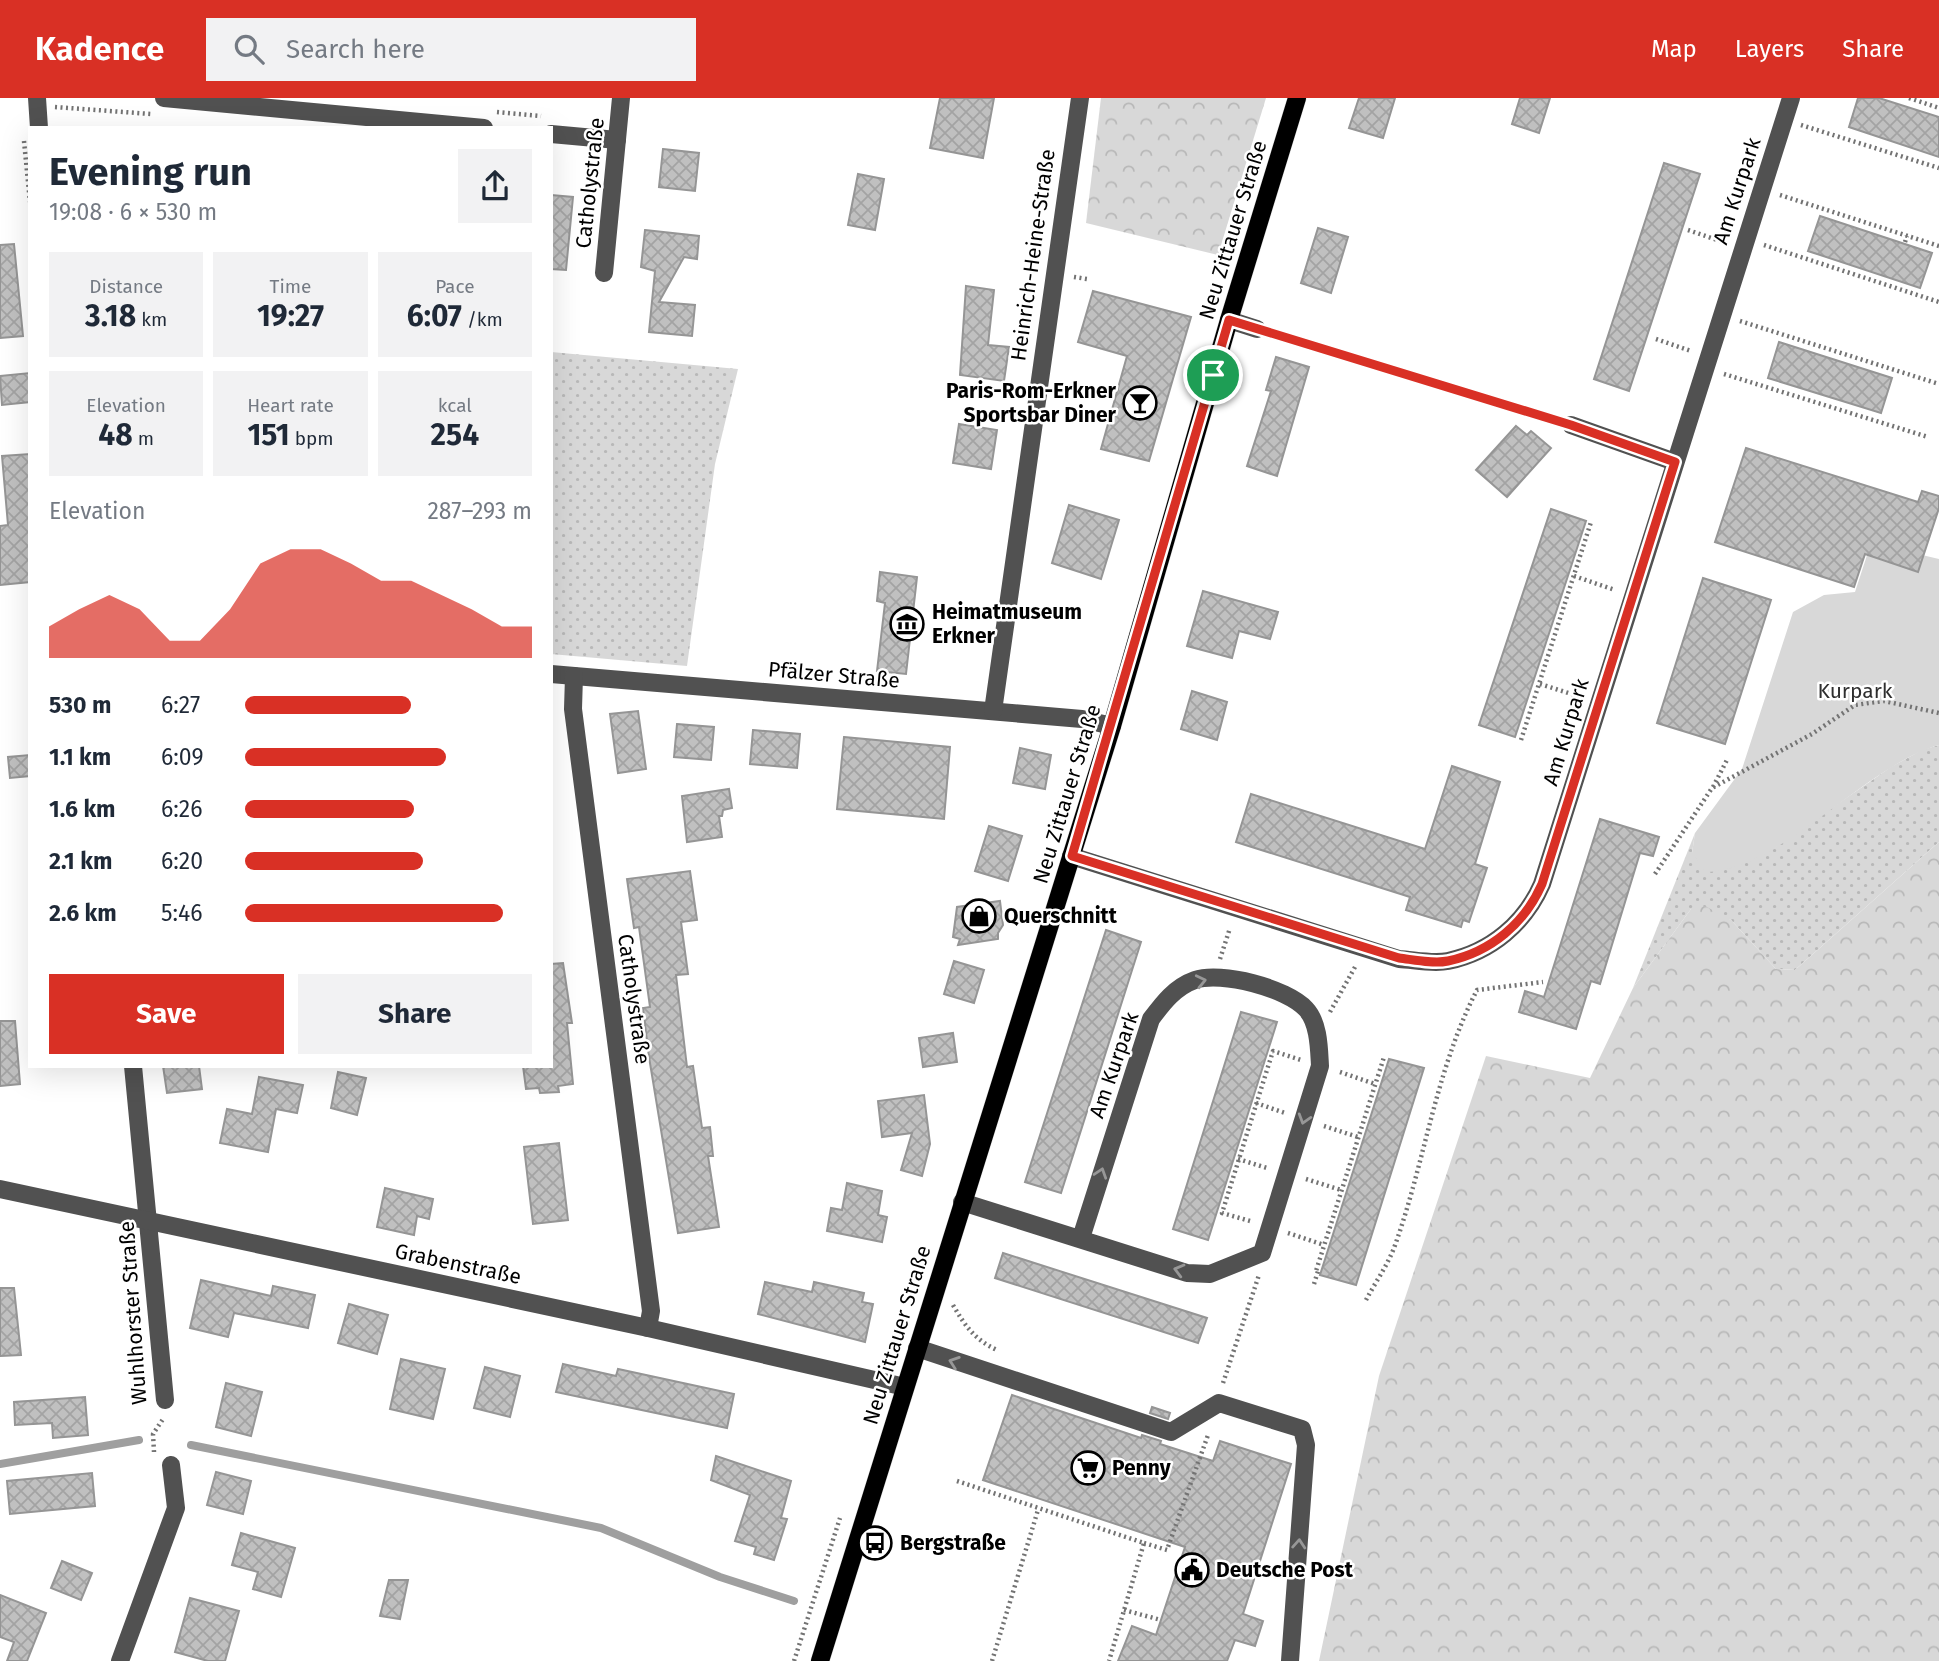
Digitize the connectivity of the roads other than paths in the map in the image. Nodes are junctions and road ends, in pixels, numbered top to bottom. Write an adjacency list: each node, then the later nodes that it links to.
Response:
1 (37, 98): 7 (street)
2 (164, 98): 8 (street)
3 (621, 98): 10 (street, Catholystraße)
4 (1080, 98): 18 (street, Heinrich-Heine-Straße)
5 (1297, 98): 12 (main road, Neu Zittauer Straße)
6 (1791, 98): 15 (street, Am Kurpark)
7 (33, 126)
8 (463, 126)
9 (553, 134): 10 (street)
10 (617, 140): 11 (street, Catholystraße)
11 (604, 273)
12 (1229, 320): 13 (street); 19 (main road, Neu Zittauer Straße)
13 (1257, 329)
14 (1571, 425): 15 (street)
15 (1675, 462): 20 (street, Am Kurpark)
16 (553, 674): 17 (street, Pfälzer Straße)
17 (573, 676): 18 (street, Pfälzer Straße); 26 (street, Catholystraße)
18 (993, 711): 19 (street, Pfälzer Straße)
19 (1112, 726): 20 (main road, Neu Zittauer Straße)
20 (1072, 856): 23 (main road, Neu Zittauer Straße)
21 (133, 1068): 24 (street, Wuhlhorster Straße)
22 (0, 1189): 24 (street, Grabenstraße)
23 (962, 1202): 25 (street); 27 (main road, Neu Zittauer Straße)
24 (148, 1220): 26 (street, Grabenstraße); 29 (street, Wuhlhorster Straße)
25 (1081, 1238): 25 (street, Am Kurpark, one-way to 25)
26 (648, 1328): 28 (street, Grabenstraße)
27 (917, 1348): 28 (main road, Neu Zittauer Straße); 33 (street, one-way to 27)
28 (905, 1387): 32 (main road, Neu Zittauer Straße)
29 (165, 1400)
30 (171, 1465): 31 (street)
31 (120, 1661)
32 (820, 1661)
33 (1290, 1661)

